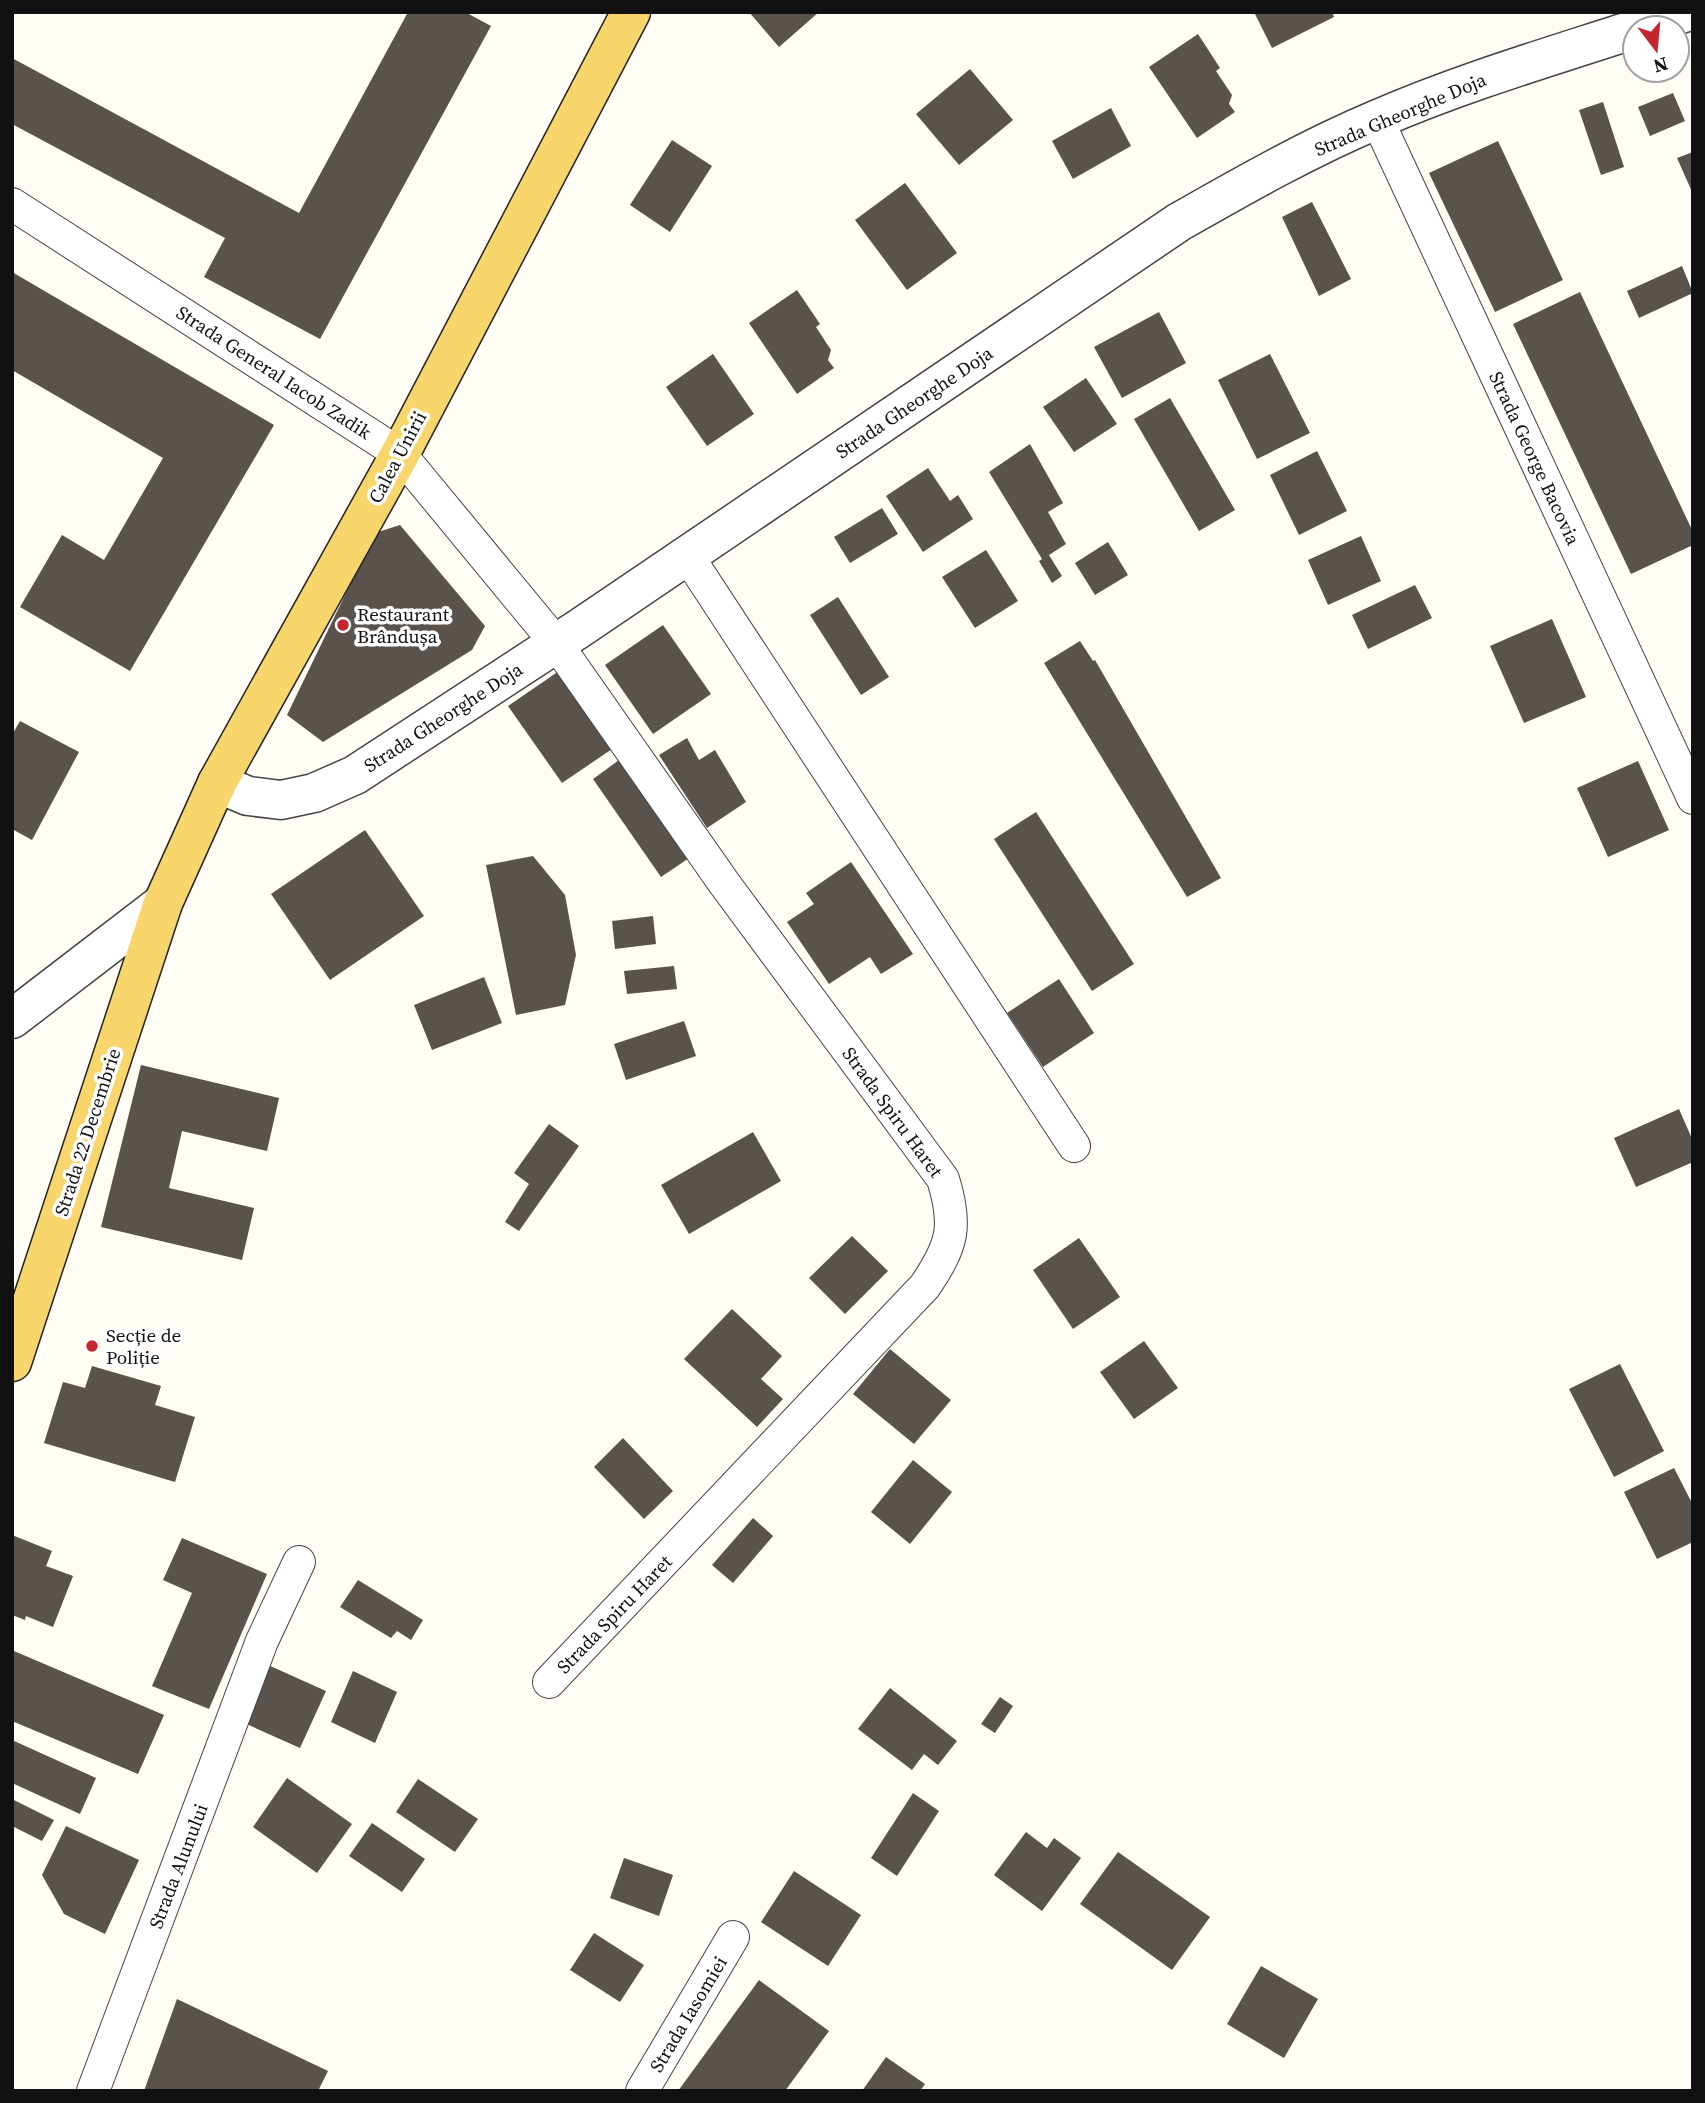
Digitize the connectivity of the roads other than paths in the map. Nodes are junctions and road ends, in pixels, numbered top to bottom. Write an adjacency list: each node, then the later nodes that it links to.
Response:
1 (631, 12): 5 (main road, Calea Unirii)
2 (1621, 34): 3 (street, Strada Gheorghe Doja)
3 (1377, 119): 6 (street, Strada Gheorghe Doja); 9 (street, Strada George Bacovia)
4 (12, 204): 5 (street, Strada General Iacob Zadik)
5 (400, 454): 7 (street, Strada General Iacob Zadik); 8 (main road, Calea Unirii)
6 (687, 555): 7 (street, Strada Gheorghe Doja); 12 (street)
7 (556, 643): 8 (street, Strada Gheorghe Doja); 15 (street, Strada Spiru Haret)
8 (217, 783): 10 (main road, Calea Unirii)
9 (1693, 797)
10 (163, 902): 11 (street); 13 (main road, Strada 22 Decembrie)
11 (12, 1019)
12 (1074, 1146)
13 (12, 1362)
14 (299, 1562): 17 (street, Strada Alunului)
15 (549, 1682)
16 (733, 1937): 18 (street, Strada Iasomiei)
17 (93, 2091)
18 (642, 2091)

